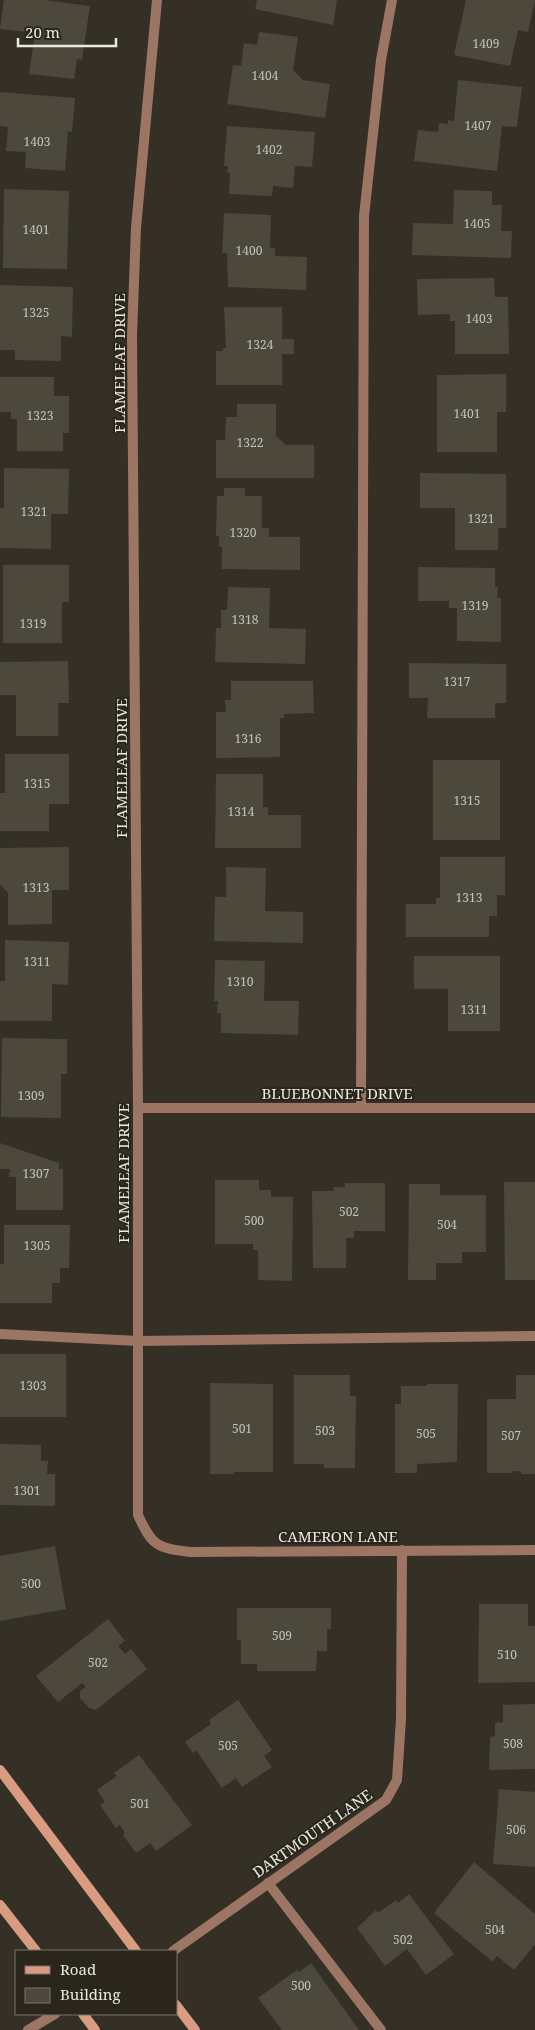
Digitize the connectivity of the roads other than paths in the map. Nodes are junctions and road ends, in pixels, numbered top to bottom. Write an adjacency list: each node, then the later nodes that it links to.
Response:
1 (157, 0): 3 (street, FLAMELEAF DRIVE)
2 (392, 0): 4 (street)
3 (138, 1108): 4 (street, BLUEBONNET DRIVE); 8 (street, FLAMELEAF DRIVE)
4 (361, 1108): 5 (street, BLUEBONNET DRIVE)
5 (535, 1108)
6 (0, 1334): 8 (street)
7 (535, 1336): 8 (street)
8 (138, 1340): 9 (street, FLAMELEAF DRIVE)
9 (148, 1535): 10 (street, CAMERON LANE)
10 (402, 1550): 11 (street, CAMERON LANE); 13 (street, DARTMOUTH LANE)
11 (535, 1550)
12 (0, 1770): 16 (main road)
13 (268, 1883): 17 (street, DARTMOUTH LANE); 24 (street)
14 (0, 1905): 15 (main road)
15 (35, 1950)
16 (135, 1950)
17 (174, 1950)
18 (178, 2008): 23 (main road)
19 (53, 2015): 21 (street)
20 (84, 2015): 22 (main road)
21 (28, 2030)
22 (95, 2030)
23 (195, 2030)
24 (381, 2030)

